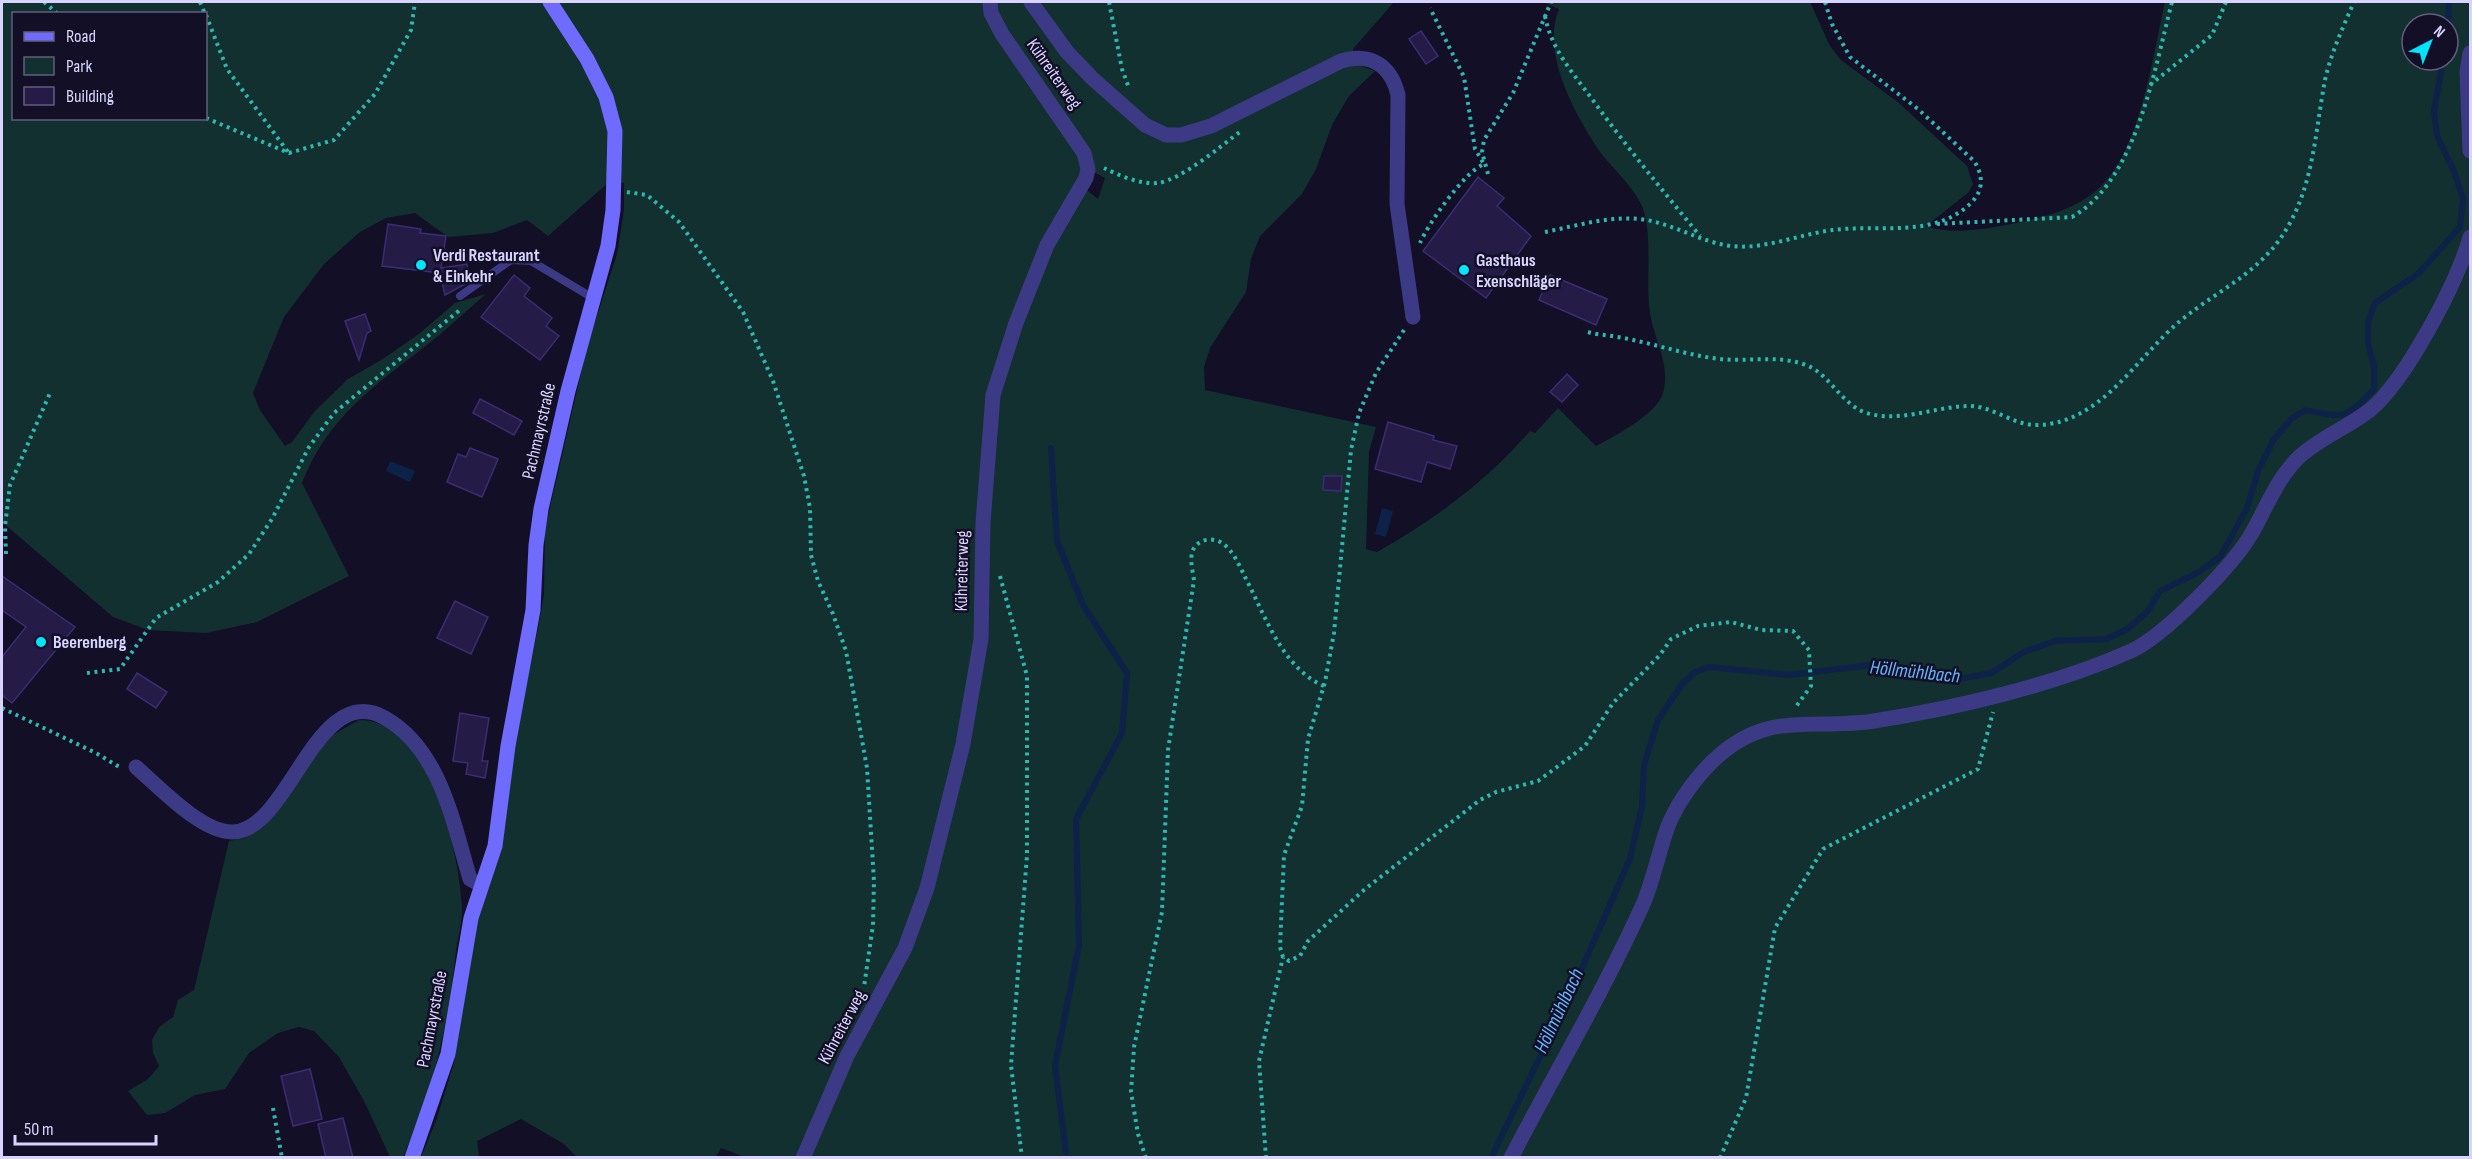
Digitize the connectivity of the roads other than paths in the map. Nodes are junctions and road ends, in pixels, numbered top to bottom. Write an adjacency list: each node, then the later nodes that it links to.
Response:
1 (550, 2): 8 (street, Pachmayrstraße)
2 (990, 2): 13 (street, Kühreiterweg)
3 (1031, 2): 9 (street, Kühreiterweg)
4 (2470, 52): 5 (street)
5 (2470, 151)
6 (2470, 237): 14 (street)
7 (460, 296): 8 (lane)
8 (593, 298): 11 (street, Pachmayrstraße)
9 (1413, 317)
10 (136, 767): 11 (street)
11 (480, 885): 12 (street, Pachmayrstraße)
12 (412, 1158)
13 (803, 1158)
14 (1511, 1158)

